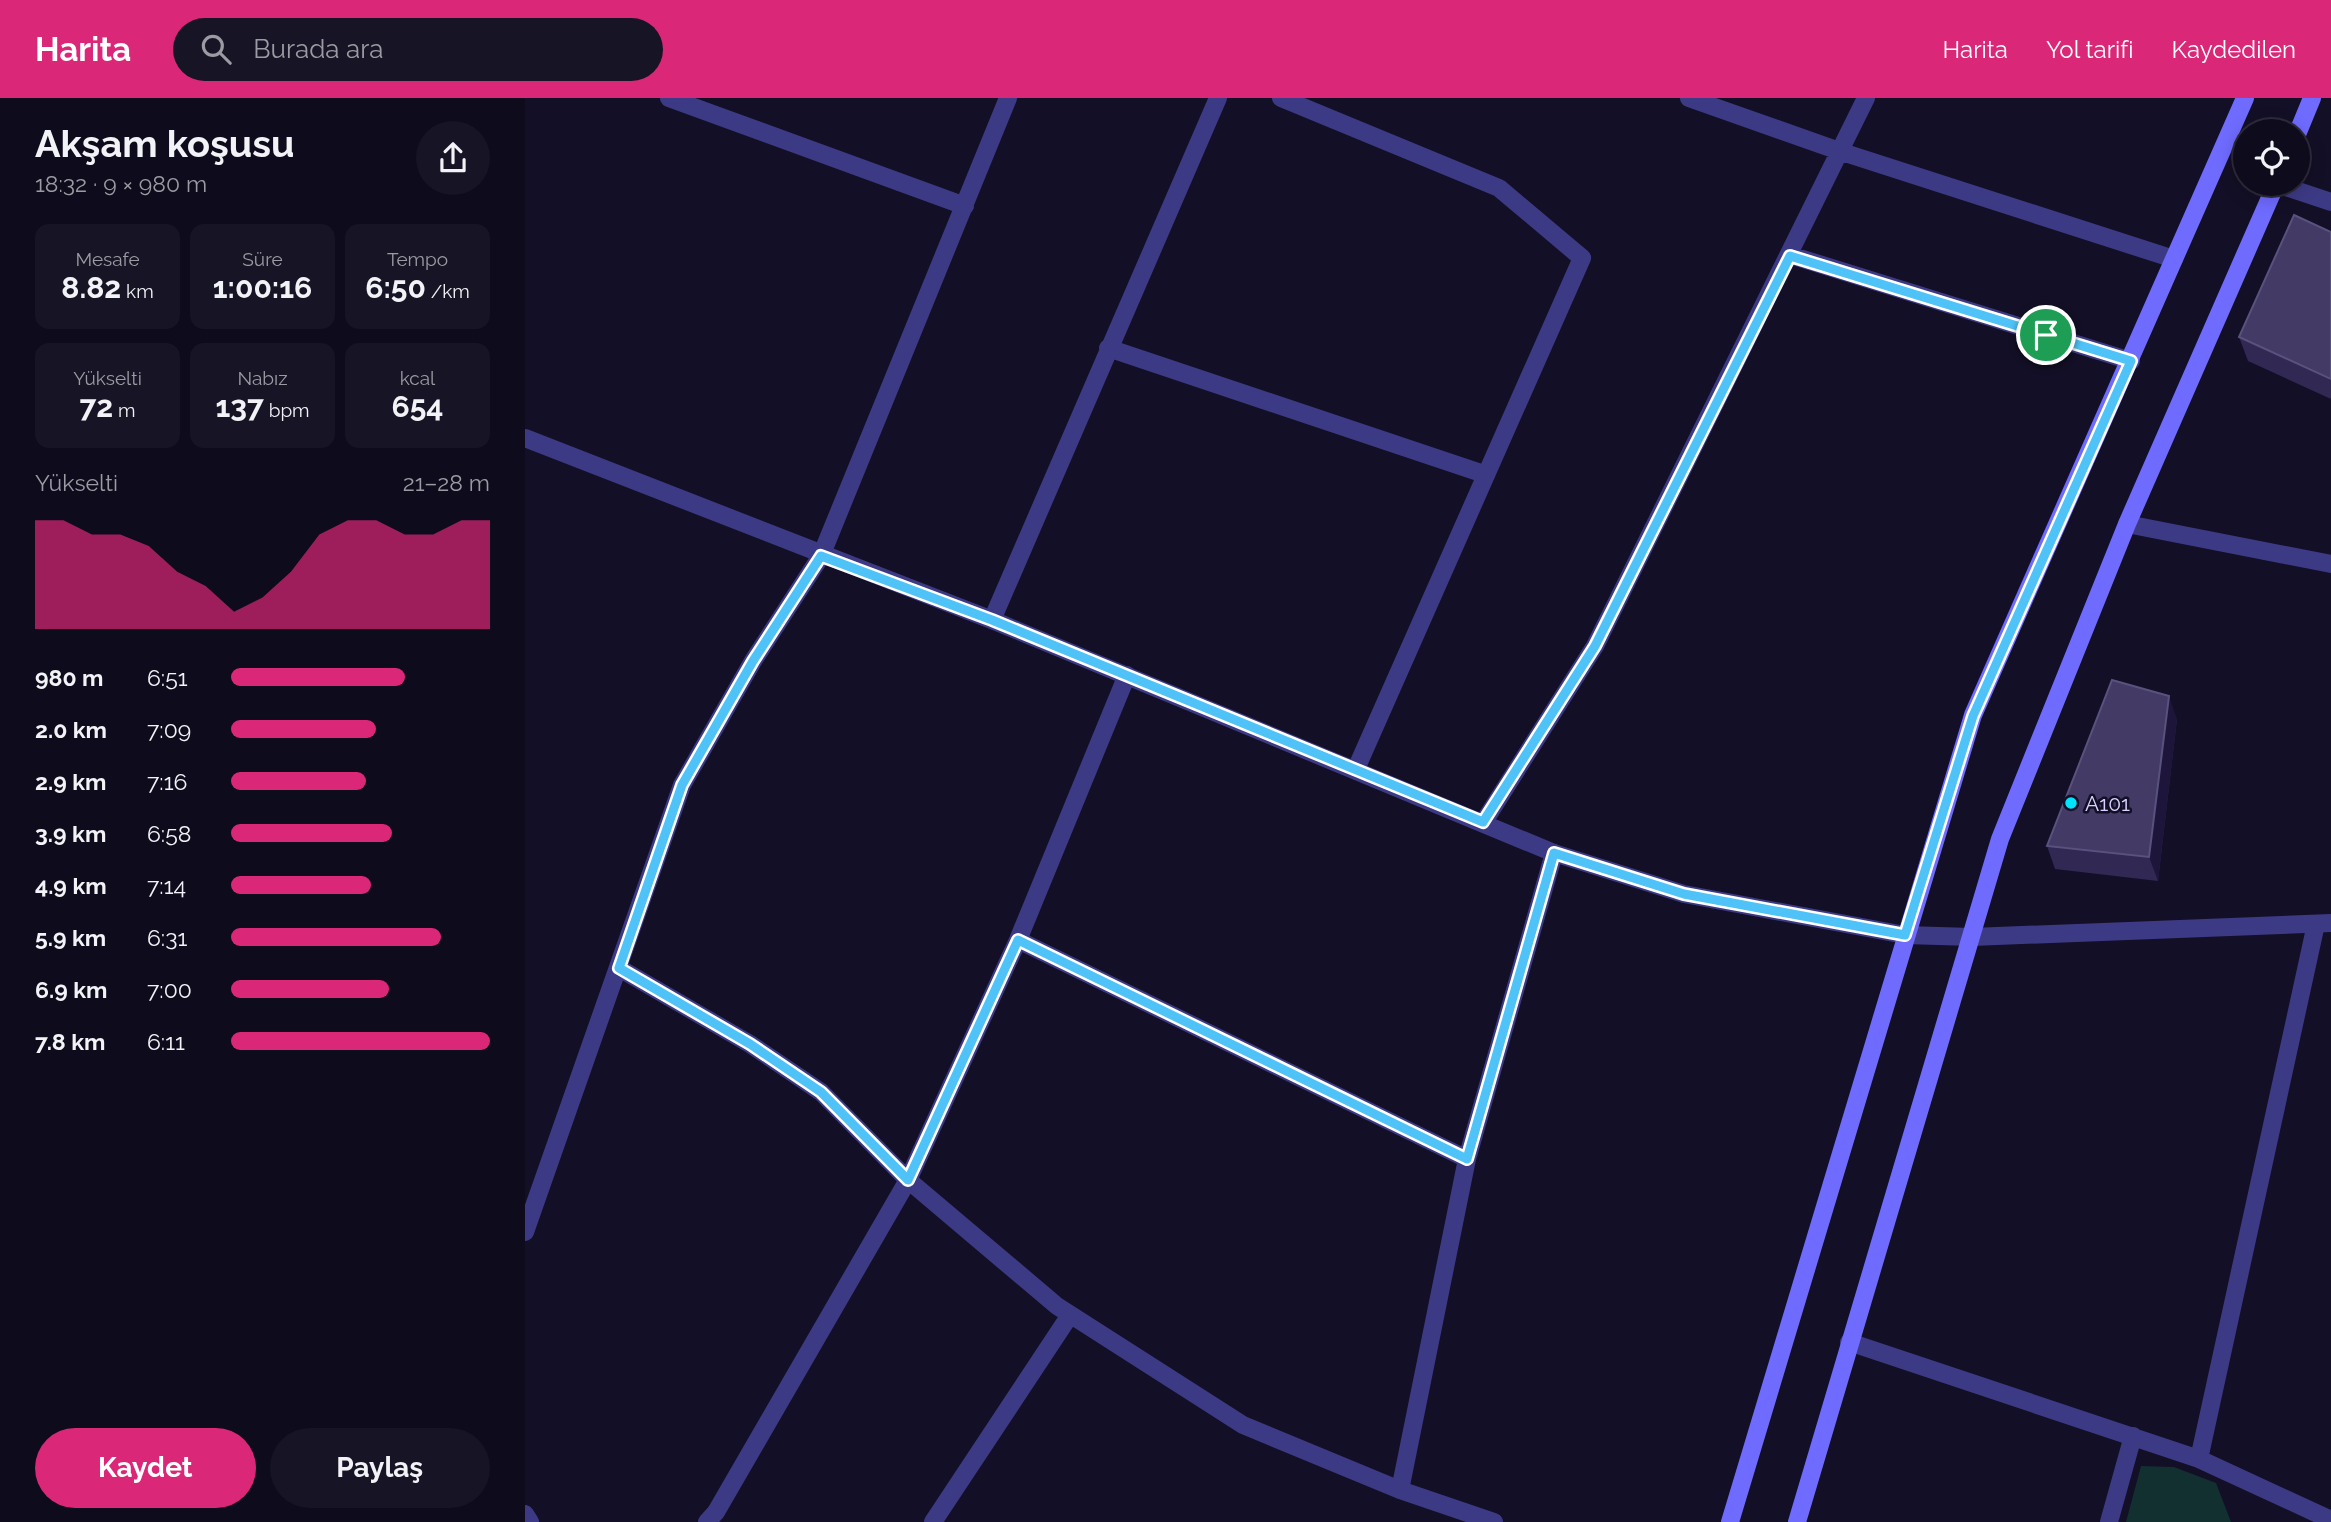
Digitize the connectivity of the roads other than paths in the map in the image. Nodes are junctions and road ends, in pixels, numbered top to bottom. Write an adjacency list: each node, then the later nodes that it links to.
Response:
1 (669, 98): 14 (street)
2 (1008, 98): 14 (street)
3 (1218, 98): 17 (street)
4 (1281, 98): 20 (street)
5 (1689, 98): 10 (street)
6 (1865, 98): 10 (street)
7 (2245, 98): 16 (main road)
8 (2312, 98): 9 (main road)
9 (2303, 119)
10 (1842, 152): 15 (street); 16 (street)
11 (2310, 195): 13 (street)
12 (2271, 196): 21 (main road)
13 (2331, 202)
14 (965, 206): 22 (street)
15 (1790, 256): 18 (street); 27 (street)
16 (2174, 259): 18 (main road)
17 (1108, 348): 20 (street); 24 (street)
18 (2131, 361): 30 (main road)
19 (525, 438): 22 (street)
20 (1485, 474): 26 (street)
21 (2127, 524): 23 (street); 31 (main road)
22 (821, 556): 24 (street); 33 (street)
23 (2331, 564)
24 (992, 620): 25 (street)
25 (1127, 676): 26 (street); 32 (street)
26 (1356, 769): 27 (street)
27 (1483, 822): 28 (street)
28 (1554, 853): 30 (street); 34 (street)
29 (2323, 924): 31 (street); 40 (street)
30 (1905, 935): 31 (street); 48 (main road)
31 (1972, 937): 38 (main road)
32 (1018, 940): 34 (street); 35 (street)
33 (619, 968): 35 (street); 36 (street)
34 (1467, 1159): 41 (street)
35 (908, 1180): 37 (street); 45 (street)
36 (525, 1232)
37 (1070, 1315): 41 (street); 46 (street)
38 (1849, 1342): 39 (street); 49 (main road)
39 (2133, 1436): 40 (street); 50 (street)
40 (2199, 1459): 43 (street)
41 (1399, 1490): 47 (street)
42 (525, 1514): 44 (street)
43 (2324, 1520)
44 (530, 1522)
45 (707, 1522)
46 (933, 1522)
47 (1494, 1522)
48 (1730, 1522)
49 (1797, 1522)
50 (2109, 1522)

